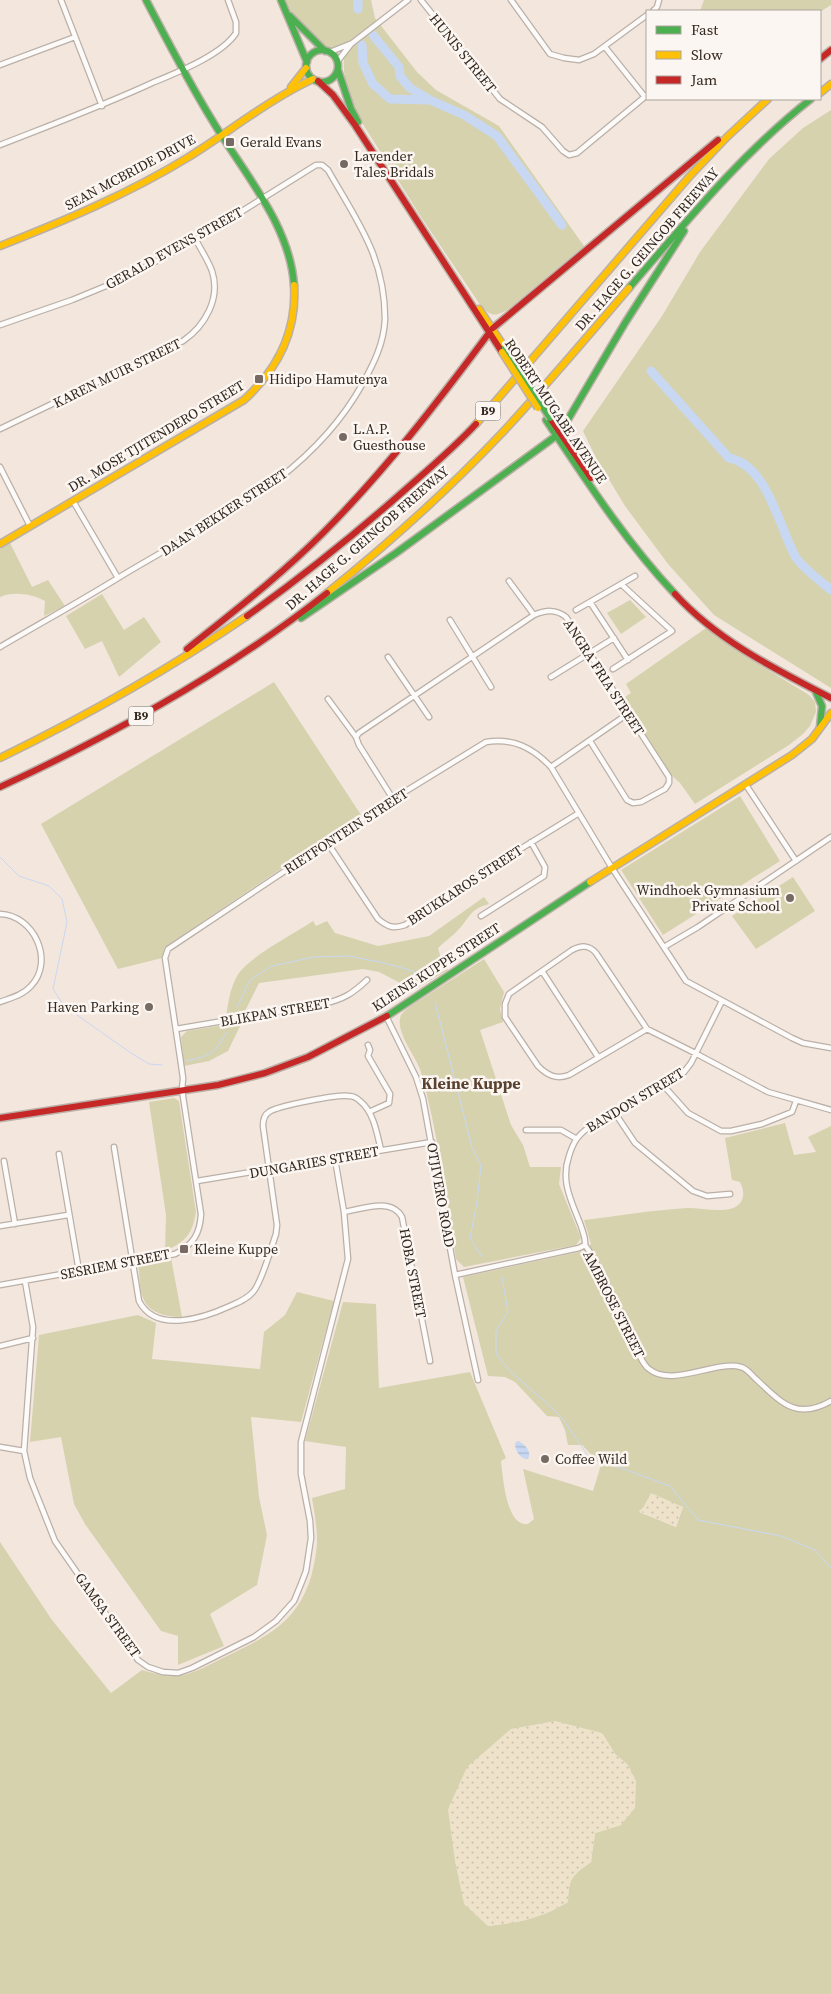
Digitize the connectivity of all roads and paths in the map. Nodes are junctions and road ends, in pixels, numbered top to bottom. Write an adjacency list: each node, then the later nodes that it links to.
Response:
1 (61, 0): 11 (street)
2 (146, 0): 18 (main road, DR. MOSE TJITENDERO STREET)
3 (228, 0): 18 (street)
4 (281, 0): 9 (main road)
5 (408, 0): 12 (street)
6 (421, 0): 22 (street, HUNIS STREET)
7 (521, 0): 8 (street)
8 (513, 2): 13 (street)
9 (287, 13): 14 (main road); 17 (main road)
10 (646, 16): 13 (street)
11 (75, 37): 16 (street); 25 (street)
12 (351, 44): 14 (street); 15 (street)
13 (605, 47): 22 (street)
14 (328, 52): 15 (main road); 17 (main road)
15 (337, 62): 19 (main road)
16 (0, 65)
17 (307, 65): 20 (main road); 21 (main road, SEAN MCBRIDE DRIVE)
18 (184, 69): 25 (street); 27 (main road, DR. MOSE TJITENDERO STREET)
19 (338, 70): 20 (main road); 34 (main road, ROBERT MUGABE AVENUE)
20 (315, 80): 21 (main road, SEAN MCBRIDE DRIVE); 34 (main road, ROBERT MUGABE AVENUE)
21 (289, 90): 27 (main road, SEAN MCBRIDE DRIVE)
22 (646, 96)
23 (767, 100): 26 (main road, DR. HAGE G. GEINGOB FREEWAY / B9)
24 (811, 100): 30 (main road, DR. HAGE G. GEINGOB FREEWAY / B9)
25 (102, 106): 28 (street)
26 (738, 123): 34 (main road); 57 (main road, DR. HAGE G. GEINGOB FREEWAY / B9)
27 (221, 136): 29 (main road, DR. MOSE TJITENDERO STREET); 32 (main road, SEAN MCBRIDE DRIVE)
28 (0, 145)
29 (262, 200): 31 (street, GERALD EVENS STREET); 38 (main road, DR. MOSE TJITENDERO STREET); 42 (street, DAAN BEKKER STREET)
30 (695, 212): 36 (main road); 49 (main road, DR. HAGE G. GEINGOB FREEWAY / B9)
31 (196, 240): 33 (street, GERALD EVENS STREET); 35 (street, KAREN MUIR STREET)
32 (0, 246)
33 (0, 325)
34 (491, 330): 36 (main road, ROBERT MUGABE AVENUE, bridge); 57 (main road)
35 (0, 429)
36 (558, 434): 49 (main road); 60 (main road, ROBERT MUGABE AVENUE); 61 (main road, ROBERT MUGABE AVENUE)
37 (0, 467): 39 (street)
38 (73, 501): 39 (main road, DR. MOSE TJITENDERO STREET); 42 (street)
39 (30, 526): 40 (main road, DR. MOSE TJITENDERO STREET)
40 (0, 544)
41 (635, 576): 44 (street)
42 (118, 578): 51 (street, DAAN BEKKER STREET)
43 (509, 581): 47 (street)
44 (621, 584): 45 (street); 55 (street)
45 (590, 602): 46 (street); 50 (street)
46 (576, 610)
47 (534, 615): 52 (street, ANGRA FRIA STREET); 53 (street, ANGRA FRIA STREET)
48 (450, 620): 53 (street)
49 (276, 633): 74 (main road, DR. HAGE G. GEINGOB FREEWAY / B9)
50 (614, 638): 52 (street); 55 (street)
51 (0, 647)
52 (591, 653): 58 (street); 65 (street, ANGRA FRIA STREET)
53 (473, 656): 59 (street); 62 (street, ANGRA FRIA STREET)
54 (388, 657): 62 (street)
55 (628, 660): 56 (street)
56 (613, 669)
57 (160, 671): 71 (main road, DR. HAGE G. GEINGOB FREEWAY / B9)
58 (551, 677)
59 (491, 687)
60 (815, 690): 63 (main road, ROBERT MUGABE AVENUE); 68 (main road)
61 (831, 693)
62 (414, 695): 67 (street); 69 (street, ANGRA FRIA STREET)
63 (831, 698)
64 (328, 699): 69 (street)
65 (629, 713): 70 (street); 70 (street, ANGRA FRIA STREET)
66 (831, 713): 68 (main road, KLEINE KUPPE STREET)
67 (429, 718)
68 (820, 729): 73 (main road, KLEINE KUPPE STREET)
69 (356, 736): 75 (street)
70 (590, 740): 72 (street)
71 (0, 758)
72 (551, 767): 75 (street, RIETFONTEIN STREET); 76 (street, RIETFONTEIN STREET)
73 (746, 785): 80 (street); 81 (main road, KLEINE KUPPE STREET)
74 (0, 787)
75 (393, 799): 78 (street, RIETFONTEIN STREET)
76 (578, 812): 79 (street, BRUKKAROS STREET); 81 (street, RIETFONTEIN STREET)
77 (831, 837): 80 (street)
78 (327, 842): 79 (street, BRUKKAROS STREET); 90 (street, RIETFONTEIN STREET)
79 (531, 842): 83 (street)
80 (796, 860): 84 (street)
81 (612, 868): 84 (street, RIETFONTEIN STREET); 89 (main road, KLEINE KUPPE STREET)
82 (0, 914): 88 (street)
83 (481, 916)
84 (664, 947): 87 (street, RIETFONTEIN STREET)
85 (542, 971): 91 (street); 95 (street); 95 (street)
86 (368, 980): 90 (street, BLIKPAN STREET)
87 (722, 1001): 93 (street, RIETFONTEIN STREET); 94 (street, BANDON STREET)
88 (0, 1002)
89 (386, 1016): 97 (main road, KLEINE KUPPE STREET); 105 (street, OTJIVERO ROAD)
90 (176, 1029): 97 (street, RIETFONTEIN STREET)
91 (647, 1029): 94 (street); 95 (street)
92 (368, 1045): 100 (street)
93 (831, 1048)
94 (695, 1052): 96 (street, BANDON STREET); 98 (street)
95 (598, 1057)
96 (664, 1085): 98 (street); 101 (street, BANDON STREET)
97 (182, 1090): 102 (main road, KLEINE KUPPE STREET); 112 (street, SESRIEM STREET)
98 (796, 1101): 99 (street)
99 (831, 1110)
100 (369, 1112): 107 (street); 111 (street)
101 (614, 1114): 104 (street, BANDON STREET); 113 (street)
102 (0, 1118)
103 (526, 1130): 104 (street)
104 (575, 1138): 118 (street, BANDON STREET)
105 (432, 1142): 107 (street, DUNGARIES STREET); 121 (street, OTJIVERO ROAD)
106 (114, 1147): 119 (street)
107 (381, 1150): 109 (street, DUNGARIES STREET)
108 (59, 1154): 115 (street)
109 (335, 1159): 111 (street, DUNGARIES STREET); 114 (street, GAMSA STREET)
110 (4, 1161): 116 (street)
111 (269, 1170): 112 (street, DUNGARIES STREET); 119 (street)
112 (197, 1181): 119 (street, SESRIEM STREET)
113 (730, 1194)
114 (344, 1212): 126 (street, HOBA STREET); 130 (street, GAMSA STREET)
115 (68, 1215): 116 (street); 120 (street)
116 (16, 1224): 117 (street)
117 (0, 1226)
118 (584, 1245): 121 (street); 128 (street, AMBROSE STREET)
119 (133, 1262): 120 (street, SESRIEM STREET)
120 (79, 1271): 122 (street, SESRIEM STREET)
121 (455, 1275): 127 (street, OTJIVERO ROAD)
122 (25, 1281): 123 (street, SESRIEM STREET); 124 (street, GAMSA STREET)
123 (0, 1285)
124 (32, 1338): 125 (street); 130 (street, GAMSA STREET)
125 (0, 1346)
126 (430, 1361)
127 (478, 1380)
128 (831, 1401)
129 (0, 1447): 130 (street)
130 (24, 1450)

